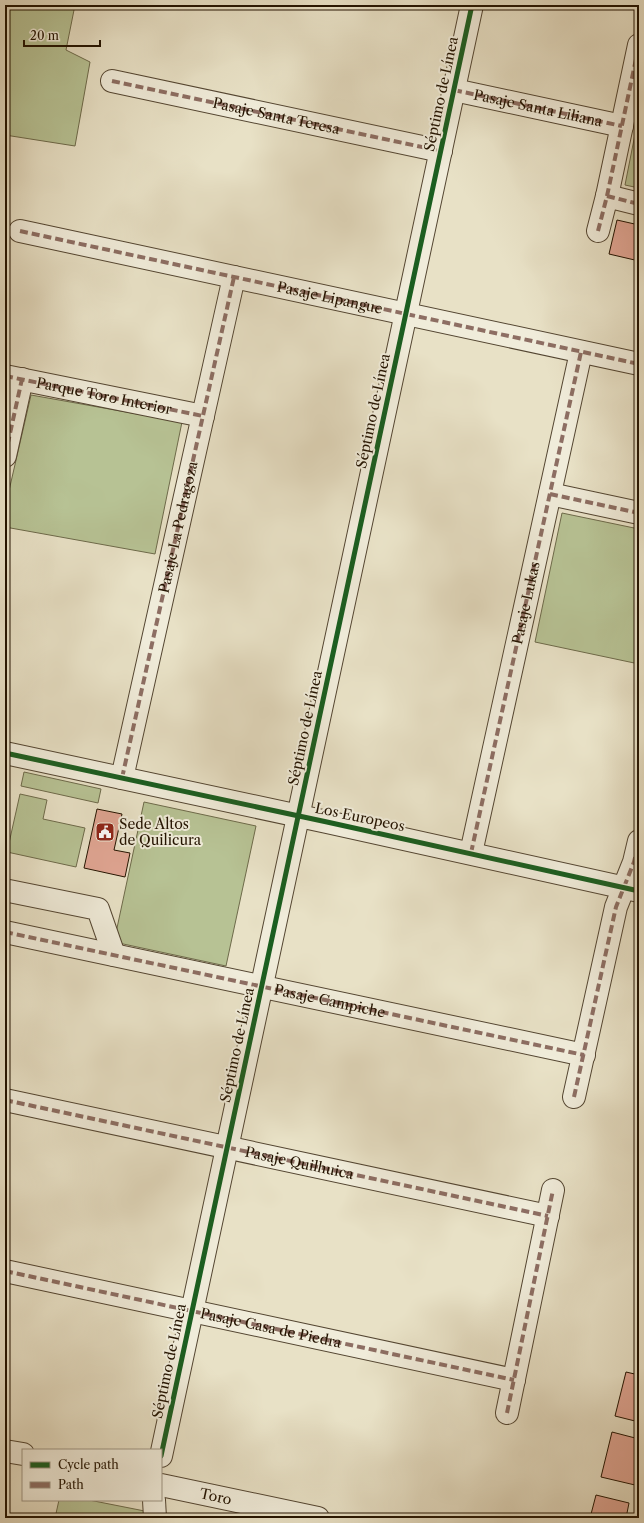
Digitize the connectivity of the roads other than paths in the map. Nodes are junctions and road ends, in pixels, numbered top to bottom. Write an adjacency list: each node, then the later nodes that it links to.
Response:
1 (470, 5): 4 (street, Séptimo de Línea)
2 (638, 51): 5 (street, Pasaje Santa Liliana)
3 (112, 81): 6 (street, Pasaje Santa Teresa)
4 (454, 90): 5 (street, Pasaje Santa Liliana); 6 (street, Séptimo de Línea)
5 (622, 126): 7 (street, Pasaje Santa Liliana)
6 (441, 151): 12 (street, Séptimo de Línea)
7 (607, 196): 8 (street); 10 (street, Pasaje Santa Liliana)
8 (639, 204)
9 (20, 231): 11 (street, Pasaje Lipangue)
10 (598, 231)
11 (234, 277): 12 (street, Pasaje Lipangue); 16 (street, Pasaje La Pedragoza)
12 (406, 314): 13 (street, Pasaje Lipangue); 22 (street, Séptimo de Línea)
13 (581, 352): 14 (street, Pasaje Lipangue); 18 (street, Pasaje Lukas)
14 (639, 364)
15 (13, 378): 16 (street, Parque Toro Interior); 17 (street)
16 (203, 416): 21 (street, Pasaje La Pedragoza)
17 (5, 456)
18 (550, 494): 19 (street); 24 (street, Pasaje Lukas)
19 (639, 513)
20 (5, 753): 21 (street, Los Europeos)
21 (122, 778): 22 (street, Los Europeos)
22 (298, 816): 24 (street, Los Europeos); 29 (street, Séptimo de Línea)
23 (639, 841): 25 (street)
24 (471, 854): 25 (street, Los Europeos)
25 (631, 889): 30 (street)
26 (9, 891): 28 (street)
27 (5, 932): 28 (street, Pasaje Campiche)
28 (114, 955): 29 (street, Pasaje Campiche)
29 (262, 986): 30 (street, Pasaje Campiche); 33 (street, Séptimo de Línea)
30 (584, 1055): 31 (street)
31 (574, 1097)
32 (5, 1100): 33 (street, Pasaje Quilhuica)
33 (227, 1147): 35 (street, Pasaje Quilhuica); 37 (street, Séptimo de Línea)
34 (553, 1190): 35 (street)
35 (548, 1216): 38 (street)
36 (5, 1271): 37 (street, Pasaje Casa de Piedra)
37 (192, 1311): 38 (street, Pasaje Casa de Piedra); 41 (street, Séptimo de Línea)
38 (514, 1380): 39 (street)
39 (507, 1413)
40 (5, 1450): 42 (street)
41 (162, 1451)
42 (22, 1454)
43 (162, 1485): 46 (street, Toro)
44 (154, 1501): 45 (street)
45 (155, 1518)
46 (318, 1518)

